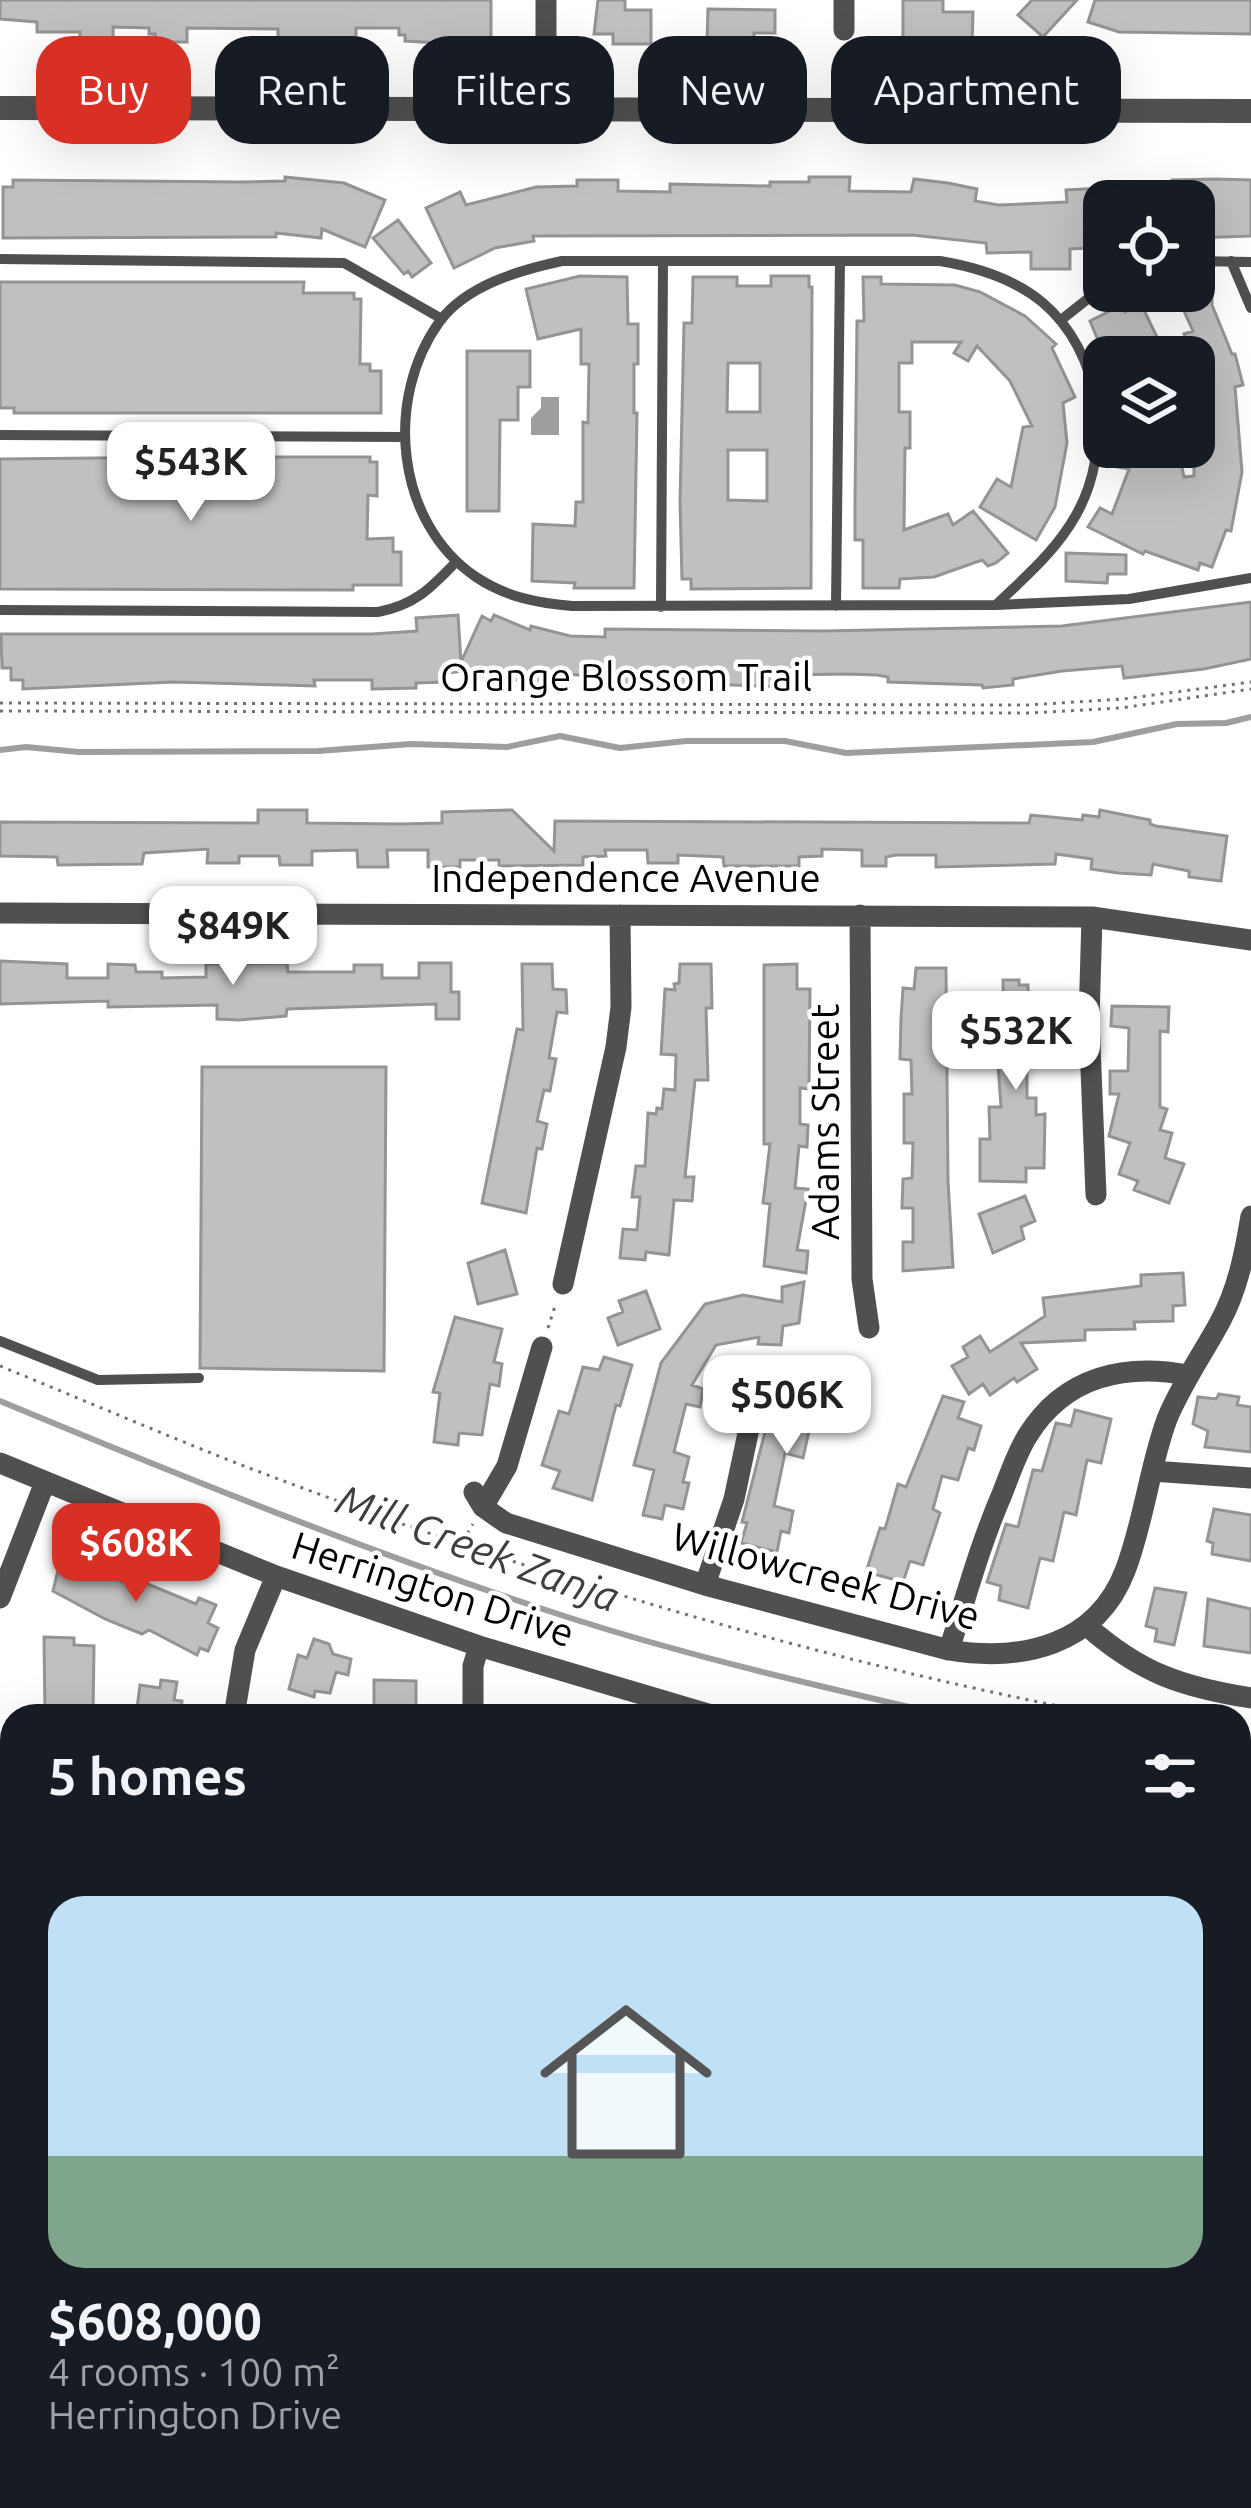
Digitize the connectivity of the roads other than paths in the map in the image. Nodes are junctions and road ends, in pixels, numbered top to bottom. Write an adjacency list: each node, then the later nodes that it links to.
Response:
1 (546, 0): 4 (street)
2 (844, 0): 3 (street)
3 (844, 30)
4 (546, 36)
5 (0, 108): 6 (street)
6 (413, 110)
7 (614, 110): 8 (street)
8 (1251, 111)
9 (0, 259): 17 (lane)
10 (664, 261): 11 (lane); 17 (lane); 25 (lane)
11 (840, 261): 18 (lane); 24 (lane)
12 (1215, 261): 13 (lane)
13 (1231, 261): 14 (lane); 16 (lane)
14 (1251, 262)
15 (1083, 302): 18 (lane)
16 (1251, 308)
17 (442, 319): 20 (lane)
18 (1060, 320): 23 (lane)
19 (0, 435): 20 (lane)
20 (404, 437): 21 (lane)
21 (456, 562): 25 (lane); 26 (lane)
22 (1251, 578): 23 (lane)
23 (996, 605): 24 (lane)
24 (836, 606): 25 (lane)
25 (662, 607)
26 (0, 610)
27 (0, 913): 28 (street, Independence Avenue)
28 (620, 915): 29 (street, Independence Avenue); 35 (street)
29 (860, 915): 30 (street, Independence Avenue); 36 (street, Adams Street)
30 (1092, 917): 31 (street, Independence Avenue); 32 (street)
31 (1251, 940)
32 (1096, 1195)
33 (1251, 1216): 34 (street)
34 (1247, 1262): 39 (street)
35 (563, 1284)
36 (868, 1328)
37 (0, 1341): 40 (lane)
38 (542, 1347): 47 (street, Willowcreek Drive)
39 (1188, 1375): 43 (street); 51 (street)
40 (199, 1378)
41 (772, 1393): 47 (street)
42 (0, 1463): 45 (street, Herrington Drive)
43 (1152, 1471): 44 (street); 49 (street)
44 (1251, 1478)
45 (45, 1482): 46 (street, Herrington Drive); 48 (street)
46 (276, 1576): 50 (street, Herrington Drive); 53 (street)
47 (705, 1586): 51 (street, Willowcreek Drive)
48 (0, 1598)
49 (1087, 1627): 51 (street, Willowcreek Drive); 52 (street)
50 (479, 1646): 54 (street); 55 (street, Herrington Drive)
51 (949, 1650)
52 (1251, 1699)
53 (236, 1704)
54 (473, 1704)
55 (675, 1704)

